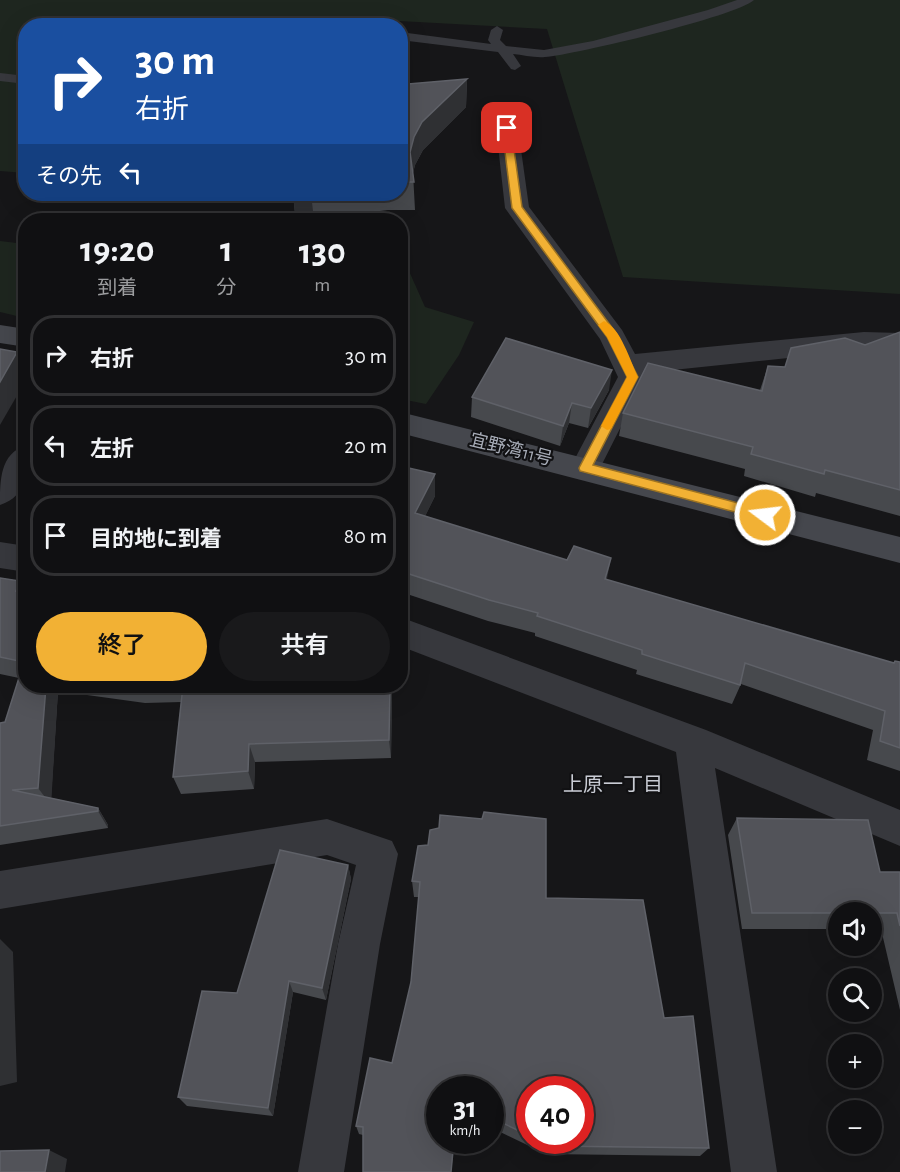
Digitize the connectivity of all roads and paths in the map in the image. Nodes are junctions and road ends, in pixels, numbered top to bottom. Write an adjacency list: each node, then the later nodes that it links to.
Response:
1 (748, 0): 4 (lane)
2 (496, 30): 4 (lane)
3 (408, 37): 4 (lane)
4 (500, 49): 5 (lane)
5 (515, 66)
6 (0, 77): 7 (lane)
7 (18, 79)
8 (507, 128): 12 (street)
9 (0, 334): 10 (street)
10 (18, 337)
11 (900, 342): 12 (street)
12 (626, 365): 15 (street)
13 (408, 424): 15 (street, 宜野湾11号)
14 (18, 467): 16 (street)
15 (585, 468): 17 (street, 宜野湾11号)
16 (0, 493)
17 (900, 550)
18 (0, 555): 19 (street)
19 (18, 558)
20 (408, 635): 21 (street)
21 (693, 742): 22 (street); 25 (street)
22 (900, 828)
23 (0, 890): 24 (street)
24 (321, 1172)
25 (754, 1172)

